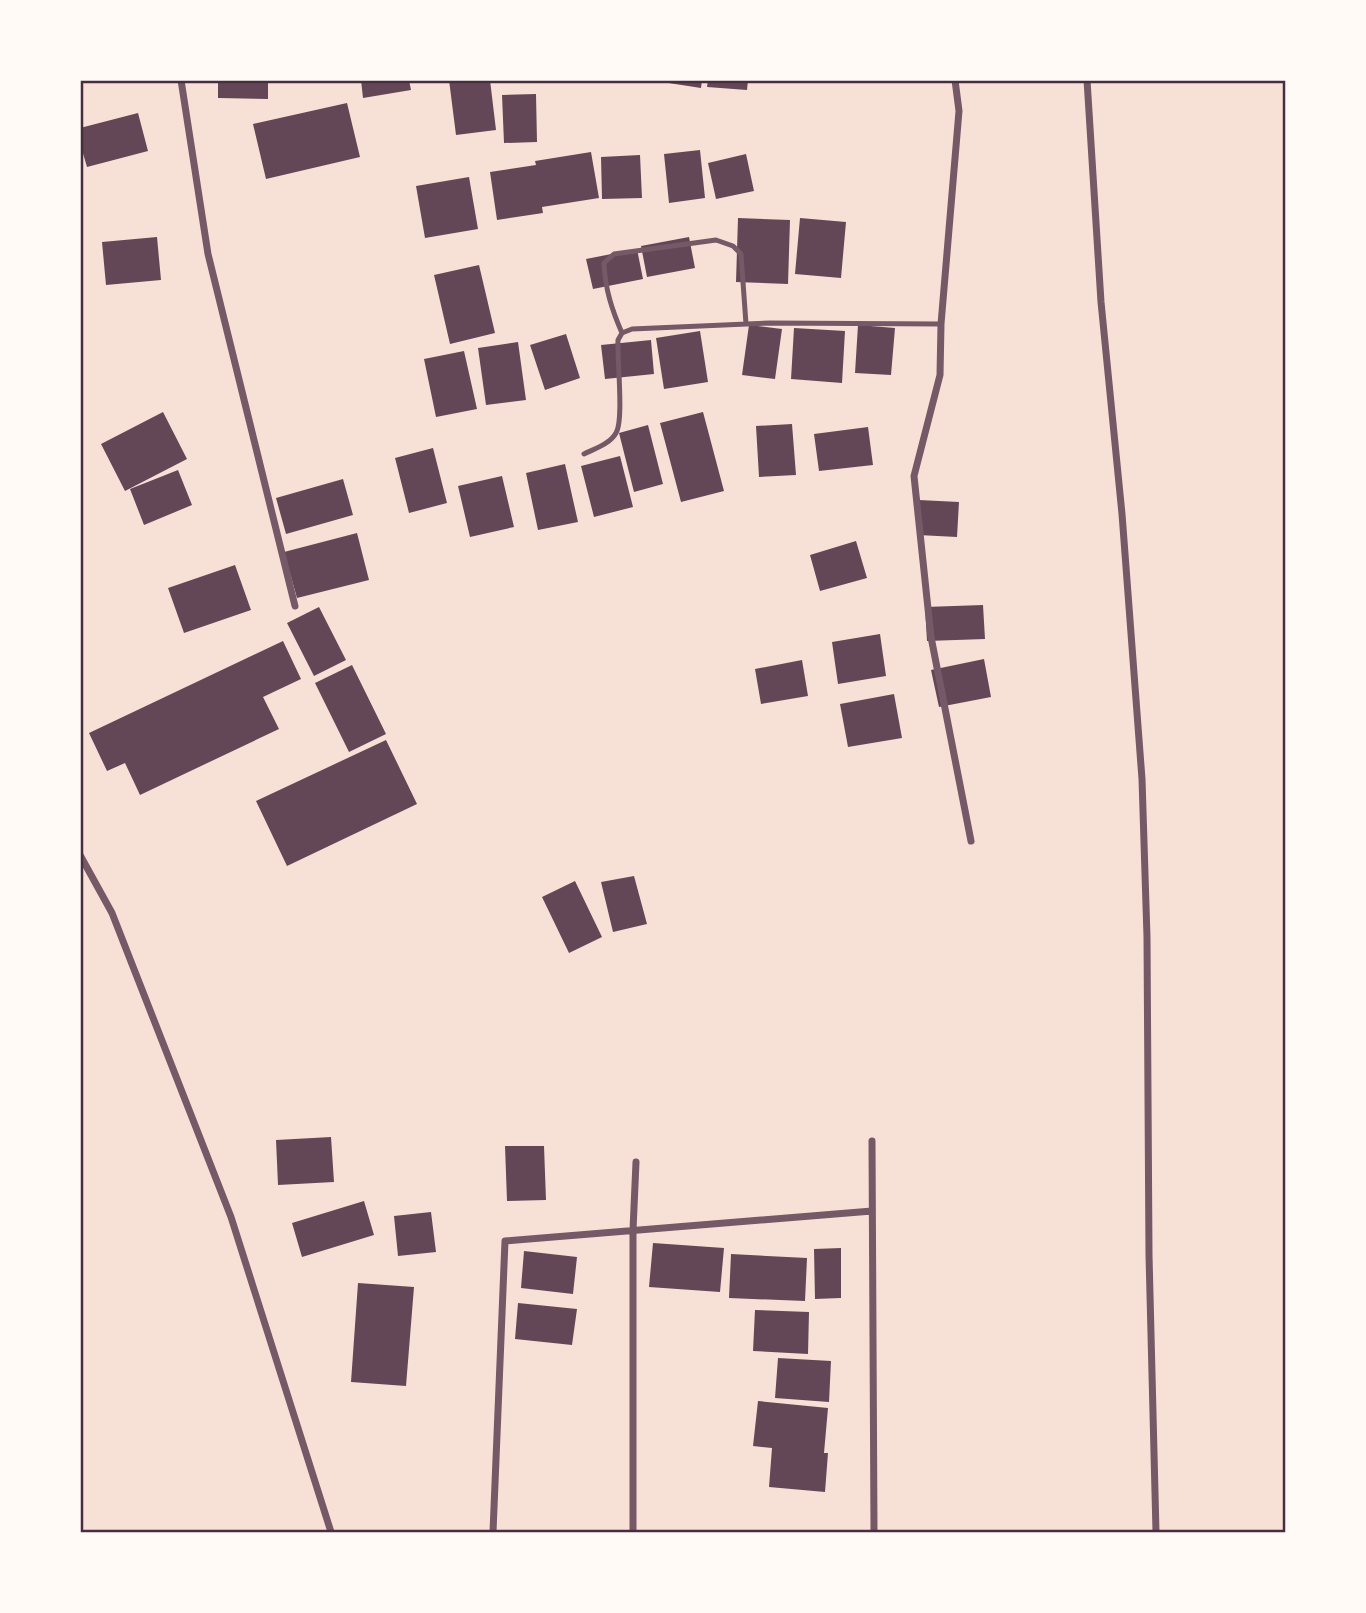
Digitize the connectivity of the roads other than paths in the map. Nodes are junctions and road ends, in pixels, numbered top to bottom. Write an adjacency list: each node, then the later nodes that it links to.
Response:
1 (181, 80): 8 (street)
2 (955, 80): 5 (street)
3 (1087, 80): 19 (street)
4 (746, 324): 5 (lane); 6 (lane); 6 (lane)
5 (941, 324): 9 (street)
6 (622, 333): 7 (lane)
7 (583, 454)
8 (295, 606)
9 (971, 841)
10 (80, 855): 15 (street)
11 (872, 1142): 13 (street)
12 (636, 1162): 14 (street)
13 (872, 1211): 14 (street); 18 (street)
14 (633, 1230): 16 (street); 17 (street)
15 (331, 1532)
16 (493, 1532)
17 (633, 1532)
18 (874, 1532)
19 (1156, 1532)

